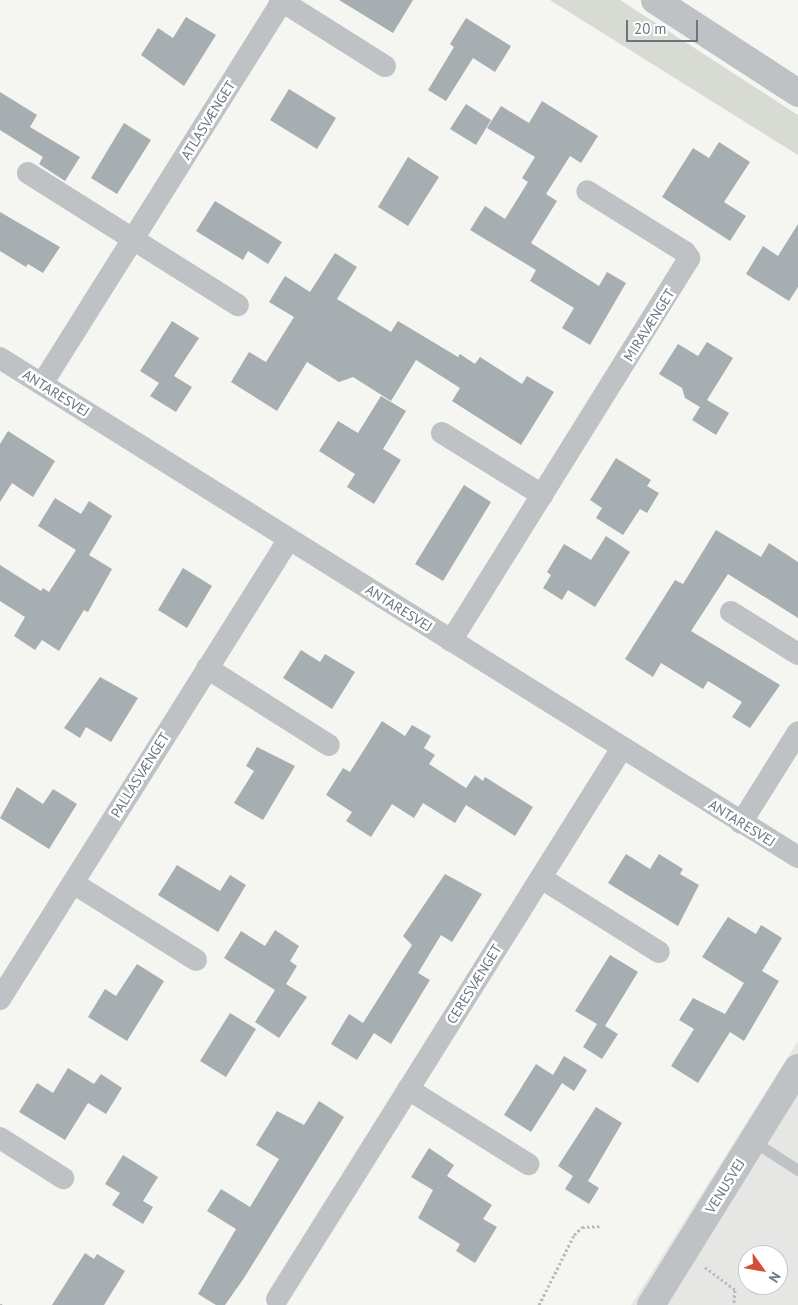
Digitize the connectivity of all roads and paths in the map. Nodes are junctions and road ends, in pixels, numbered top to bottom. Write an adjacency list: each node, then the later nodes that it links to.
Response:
1 (655, 0): 4 (street)
2 (281, 1): 3 (street, ATLASVÆNGET); 7 (street, ATLASVÆNGET)
3 (386, 66)
4 (798, 93)
5 (28, 173): 7 (street)
6 (587, 191): 12 (street, MIRAVÆNGET)
7 (133, 239): 8 (street); 10 (street, ATLASVÆNGET)
8 (238, 305)
9 (0, 358): 10 (street, ANTARESVEJ)
10 (42, 384): 13 (street, ANTARESVEJ)
11 (442, 433): 12 (street)
12 (542, 495): 15 (street, MIRAVÆNGET)
13 (289, 539): 15 (street, ANTARESVEJ); 17 (street, PALLASVÆNGET)
14 (730, 612): 16 (street)
15 (451, 641): 20 (street, ANTARESVEJ)
16 (798, 654)
17 (207, 668): 19 (street); 24 (street, PALLASVÆNGET)
18 (798, 732): 21 (street)
19 (329, 745)
20 (622, 748): 21 (street, ANTARESVEJ); 23 (street, CERESVÆNGET)
21 (741, 823): 22 (street, ANTARESVEJ)
22 (798, 857)
23 (541, 878): 25 (street); 29 (street, CERESVÆNGET)
24 (73, 883): 26 (street); 27 (street, PALLASVÆNGET)
25 (659, 952)
26 (196, 960)
27 (0, 999)
28 (798, 1068): 31 (street, VENUSVEJ)
29 (408, 1089): 32 (street); 37 (street, CERESVÆNGET)
30 (0, 1138): 34 (street)
31 (753, 1141): 33 (lane); 39 (street, VENUSVEJ)
32 (528, 1164)
33 (798, 1170)
34 (63, 1178)
35 (600, 1226): 38 (path)
36 (724, 1281): 40 (path)
37 (277, 1298)
38 (539, 1305)
39 (651, 1305)
40 (734, 1305)

